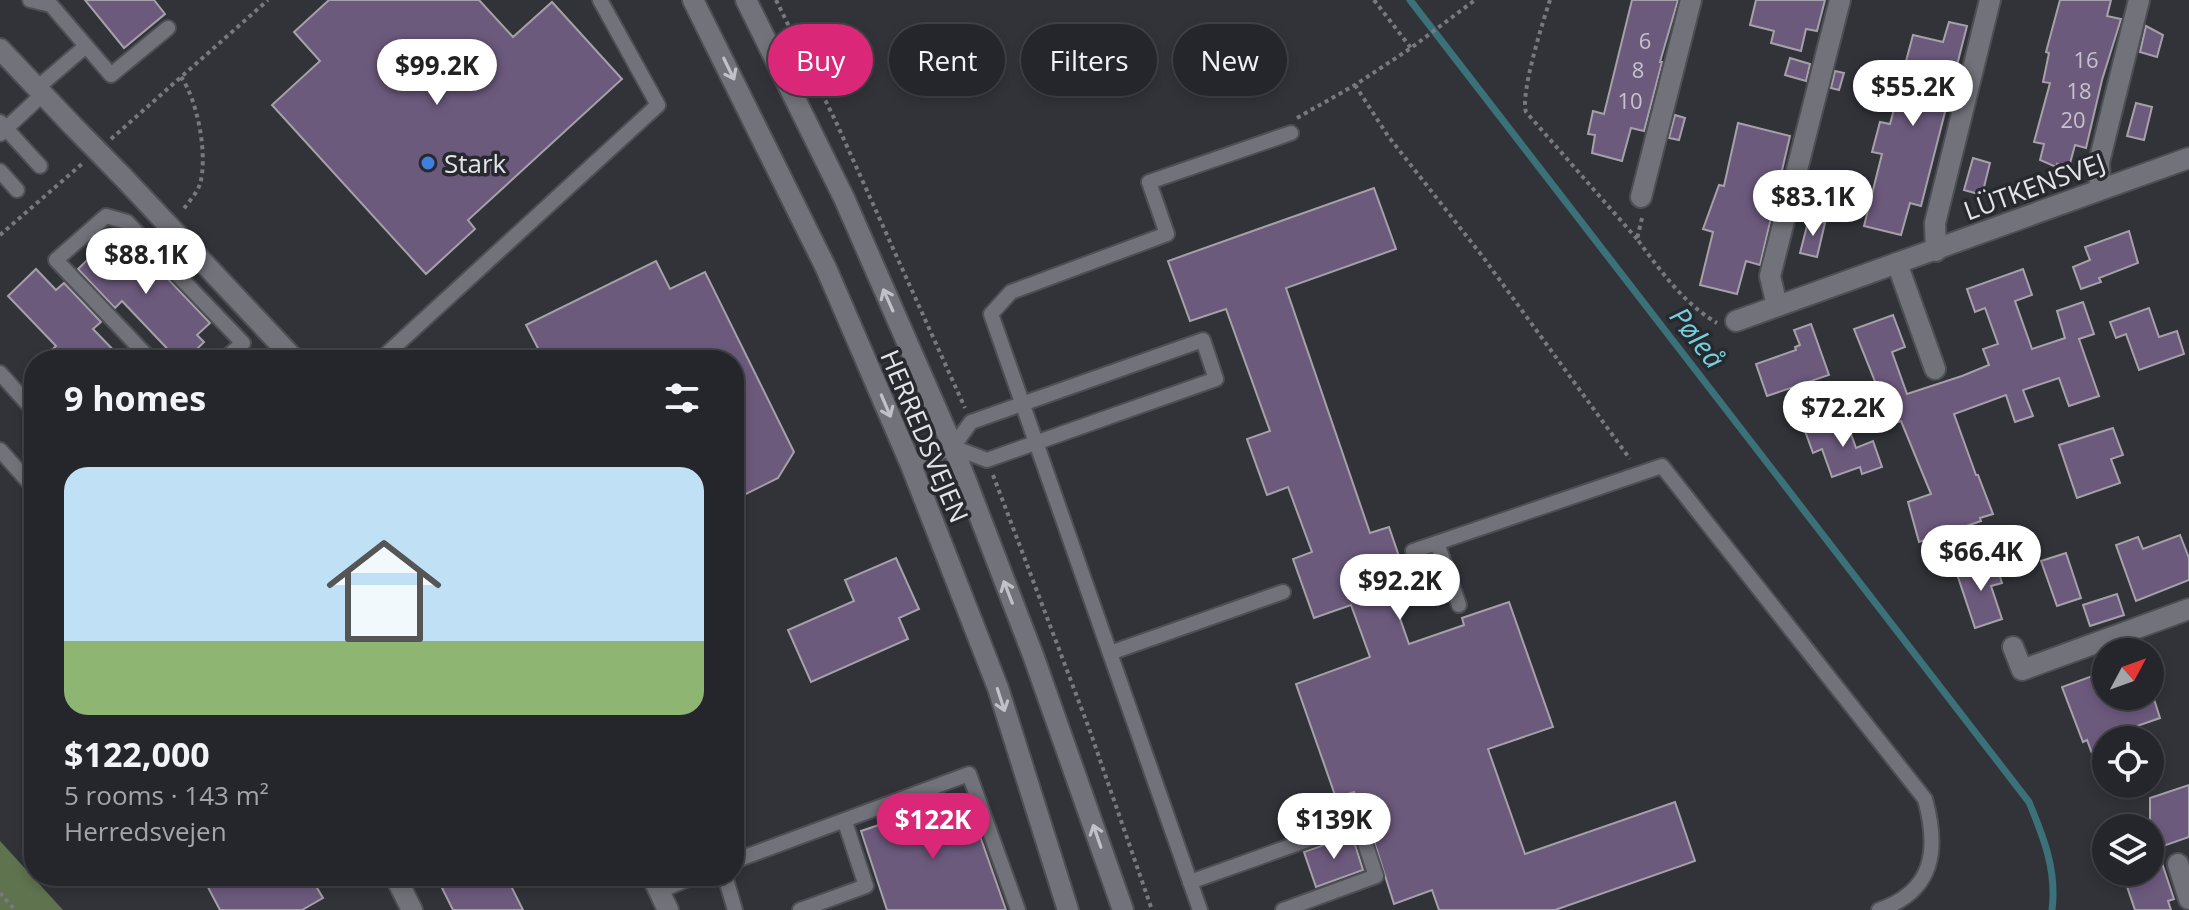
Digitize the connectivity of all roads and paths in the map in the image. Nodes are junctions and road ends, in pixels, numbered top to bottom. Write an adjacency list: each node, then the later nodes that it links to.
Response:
1 (30, 0): 14 (lane)
2 (268, 0): 17 (path)
3 (600, 0): 42 (lane)
4 (693, 0): 50 (street, HERREDSVEJEN, one-way to 50)
5 (746, 0): 48 (street, HERREDSVEJEN, one-way to 5)
6 (1374, 0): 15 (path)
7 (1475, 0): 15 (path)
8 (1550, 0): 34 (path)
9 (1691, 0): 29 (street)
10 (1840, 0): 37 (street)
11 (1990, 0): 35 (street)
12 (2139, 0): 27 (street)
13 (168, 28): 14 (lane)
14 (86, 46): 19 (lane)
15 (1411, 48): 18 (path)
16 (0, 49): 19 (street)
17 (181, 77): 22 (path); 32 (path)
18 (1355, 85): 21 (path); 51 (path)
19 (40, 91): 20 (lane); 30 (street, bridge)
20 (2, 128): 25 (lane)
21 (1291, 133): 46 (lane)
22 (100, 148)
23 (89, 157): 33 (path)
24 (2189, 158): 27 (street, LÜTKENSVEJ)
25 (40, 166)
26 (0, 171): 28 (lane)
27 (2100, 189): 35 (street, LÜTKENSVEJ)
28 (17, 190)
29 (1642, 195): 34 (path)
30 (147, 204): 31 (lane); 32 (street)
31 (127, 222): 39 (lane); 40 (lane)
32 (170, 230): 41 (street)
33 (0, 235)
34 (1637, 239): 38 (path)
35 (1936, 251): 36 (street, LÜTKENSVEJ)
36 (1897, 263): 37 (street, LÜTKENSVEJ); 43 (street)
37 (1777, 306): 38 (street, LÜTKENSVEJ)
38 (1736, 321)
39 (142, 350)
40 (235, 350)
41 (285, 350)
42 (391, 350)
43 (1935, 369)
44 (0, 373): 45 (lane)
45 (24, 400)
46 (1022, 404): 47 (lane); 47 (lane, HERREDSVEJEN); 48 (lane, HERREDSVEJEN)
47 (1036, 442): 48 (lane, HERREDSVEJEN); 59 (lane)
48 (953, 447): 50 (lane); 74 (street, HERREDSVEJEN, one-way to 48)
49 (0, 450): 52 (lane)
50 (911, 465): 73 (street, HERREDSVEJEN, one-way to 73)
51 (1641, 473): 53 (lane); 77 (lane)
52 (24, 477)
53 (1437, 543): 54 (lane); 56 (lane)
54 (1413, 551)
55 (1283, 592): 59 (lane)
56 (1459, 605)
57 (2189, 609): 58 (street)
58 (2013, 647)
59 (1110, 653): 63 (lane)
60 (845, 822): 61 (lane); 71 (lane); 72 (lane)
61 (744, 857)
62 (2178, 864): 67 (street)
63 (1190, 882): 75 (lane); 76 (lane)
64 (400, 886): 69 (street)
65 (728, 886): 70 (lane)
66 (0, 893): 68 (path)
67 (2189, 899)
68 (15, 910)
69 (412, 910)
70 (735, 910)
71 (800, 910)
72 (1018, 910)
73 (1068, 910)
74 (1123, 910)
75 (1200, 910)
76 (1283, 910)
77 (1879, 910)

